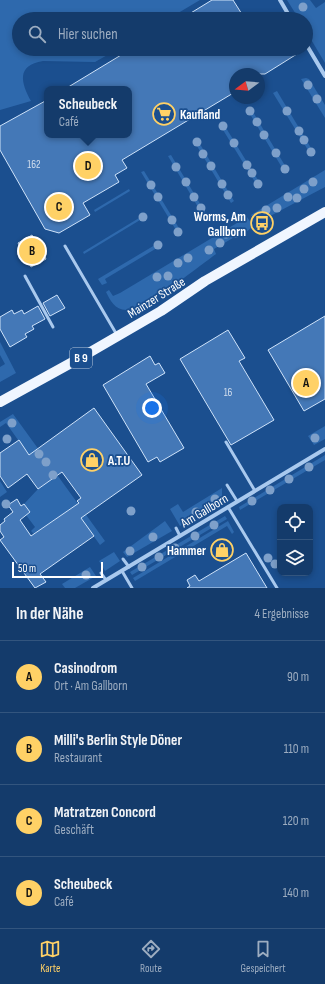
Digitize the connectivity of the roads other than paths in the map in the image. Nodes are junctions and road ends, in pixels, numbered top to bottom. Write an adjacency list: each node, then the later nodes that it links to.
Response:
1 (280, 0): 2 (street)
2 (287, 12)
3 (313, 56): 4 (street)
4 (325, 76)
5 (325, 212): 9 (main road, Mainzer Straße / B 9)
6 (65, 246): 9 (lane)
7 (25, 276): 8 (lane)
8 (53, 327)
9 (118, 336): 10 (main road, Mainzer Straße / B 9)
10 (0, 402)
11 (226, 442): 14 (lane)
12 (325, 449): 14 (street, Am Gallborn)
13 (227, 485): 15 (lane)
14 (255, 491): 15 (street, Am Gallborn)
15 (237, 501): 16 (street, Am Gallborn)
16 (228, 507): 18 (street, Am Gallborn); 26 (lane)
17 (176, 528): 18 (lane)
18 (180, 536): 20 (street, Am Gallborn)
19 (124, 559): 20 (lane)
20 (128, 567): 21 (street, Am Gallborn)
21 (122, 571): 23 (street, Am Gallborn); 25 (lane)
22 (101, 573): 23 (lane)
23 (106, 580): 24 (street, Am Gallborn)
24 (93, 588)
25 (132, 588)
26 (277, 588)

